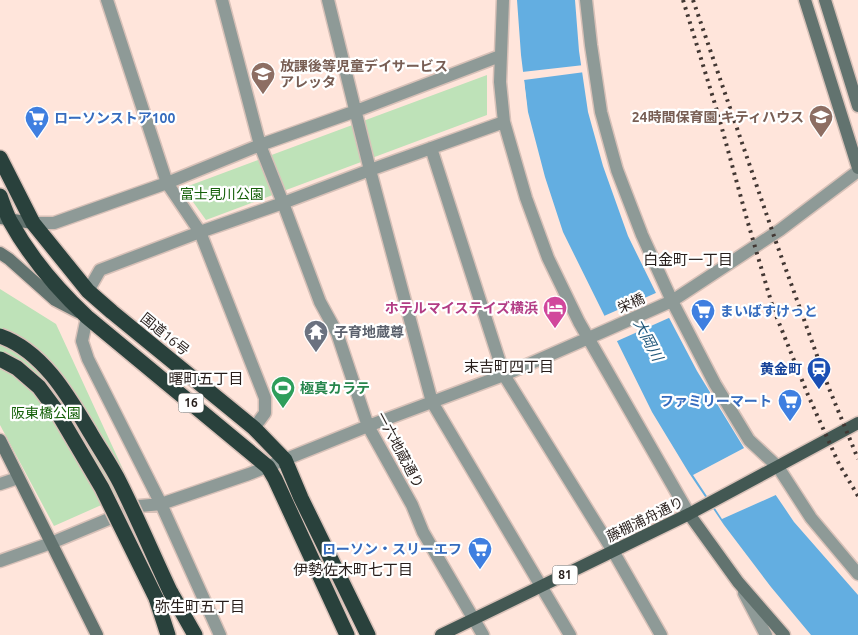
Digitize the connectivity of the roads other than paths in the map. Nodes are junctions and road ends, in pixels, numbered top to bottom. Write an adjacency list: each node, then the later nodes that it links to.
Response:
1 (107, 0): 17 (street)
2 (222, 0): 12 (street, 一六地蔵通り)
3 (328, 0): 10 (street)
4 (503, 0): 8 (street)
5 (586, 0): 25 (street)
6 (805, 0): 16 (street)
7 (825, 0): 9 (street)
8 (500, 56): 10 (street); 11 (street)
9 (858, 106)
10 (356, 111): 12 (street); 15 (street)
11 (504, 122): 13 (street); 28 (street)
12 (260, 145): 17 (street); 19 (street, 一六地蔵通り)
13 (432, 148): 15 (street); 30 (street)
14 (0, 158): 21 (highway, 国道16号 / 16)
15 (370, 170): 19 (street); 31 (street)
16 (858, 170): 25 (street, 栄橋)
17 (167, 183): 21 (street); 22 (street)
18 (0, 196): 20 (highway, 16)
19 (283, 203): 22 (street); 33 (street, 一六地蔵通り)
20 (5, 219): 21 (street); 26 (highway, 16)
21 (33, 223): 24 (highway, 国道16号 / 16)
22 (200, 232): 24 (street); 34 (street)
23 (0, 253): 26 (street)
24 (88, 291): 34 (highway, 国道16号 / 16)
25 (668, 302): 28 (street, 栄橋); 38 (street)
26 (87, 317): 37 (highway, 16); 41 (street)
27 (0, 336): 52 (highway, bridge)
28 (588, 338): 30 (street, 栄橋); 42 (street)
29 (5, 363): 51 (highway, bridge)
30 (504, 375): 31 (street, 栄橋); 44 (street)
31 (432, 402): 33 (street, 栄橋); 48 (street)
32 (858, 423): 38 (main road, 藤棚浦舟通り / 81)
33 (368, 426): 36 (street, 栄橋); 49 (street, 一六地蔵通り)
34 (254, 428): 36 (highway, 国道16号 / 16)
35 (0, 440): 39 (street)
36 (285, 460): 37 (street, 栄橋); 55 (highway, 国道16号 / 16)
37 (268, 466): 41 (street, 栄橋); 54 (highway, 16)
38 (778, 467): 42 (main road, 藤棚浦舟通り / 81); 46 (street)
39 (18, 478): 40 (street); 43 (street)
40 (0, 484)
41 (161, 504): 43 (street, 栄橋); 53 (street)
42 (689, 514): 44 (main road, 藤棚浦舟通り / 81); 47 (street)
43 (51, 543): 45 (street, 栄橋); 50 (street)
44 (613, 551): 48 (main road, 藤棚浦舟通り / 81); 59 (street)
45 (0, 561)
46 (858, 574)
47 (738, 582): 60 (street); 61 (street)
48 (542, 586): 49 (main road, 藤棚浦舟通り / 81); 58 (street)
49 (473, 619): 56 (main road, 藤棚浦舟通り / 81); 57 (street, 一六地蔵通り)
50 (97, 635)
51 (168, 635)
52 (196, 635)
53 (220, 635)
54 (347, 635)
55 (368, 635)
56 (441, 635)
57 (482, 635)
58 (570, 635)
59 (661, 635)
60 (766, 635)
61 (784, 635)

